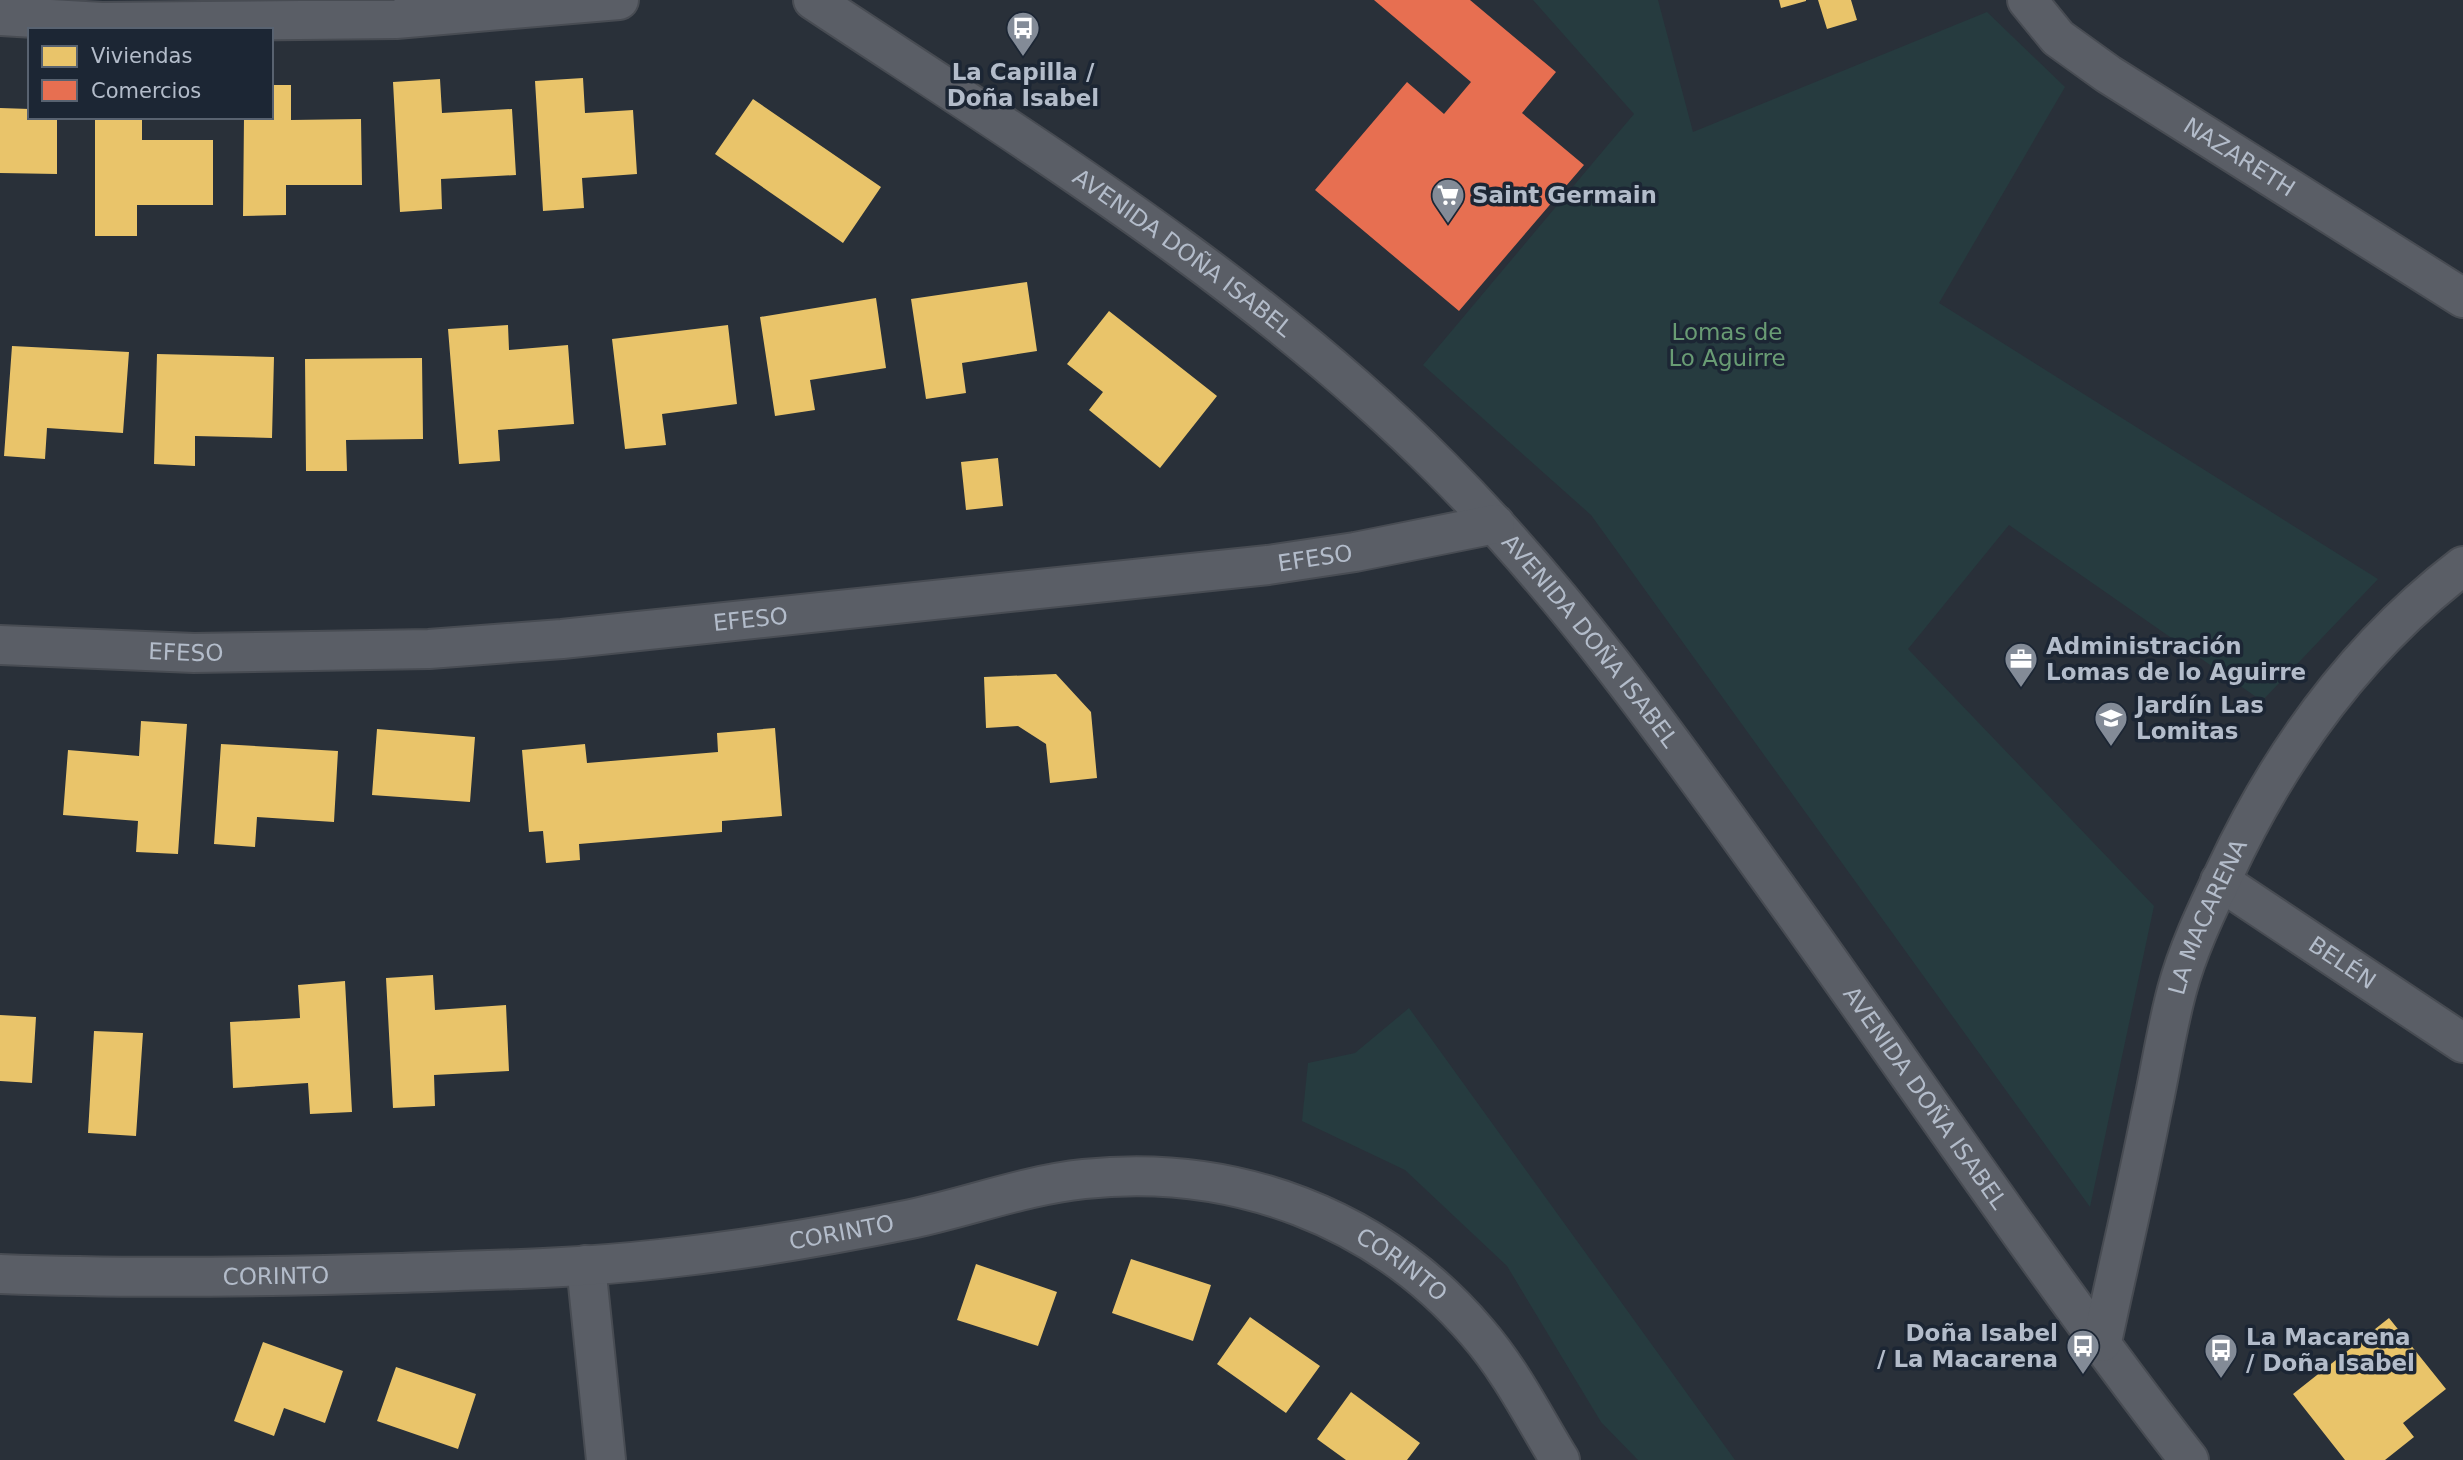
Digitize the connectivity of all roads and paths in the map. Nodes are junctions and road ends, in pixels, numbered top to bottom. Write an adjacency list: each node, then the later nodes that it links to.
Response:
1 (619, 0): 4 (street)
2 (813, 0): 6 (street, AVENIDA DOÑA ISABEL)
3 (2026, 0): 5 (street, NAZARETH)
4 (0, 16)
5 (2463, 298)
6 (1495, 524): 8 (street, EFESO); 13 (street, AVENIDA DOÑA ISABEL)
7 (2463, 566): 9 (street, LA MACARENA)
8 (0, 645)
9 (2220, 881): 10 (street, BELÉN); 13 (street, LA MACARENA)
10 (2463, 1043)
11 (586, 1265): 12 (street, CORINTO); 14 (street); 15 (street, CORINTO)
12 (0, 1274)
13 (2102, 1342): 16 (street, AVENIDA DOÑA ISABEL)
14 (606, 1460)
15 (1560, 1460)
16 (2189, 1460)

